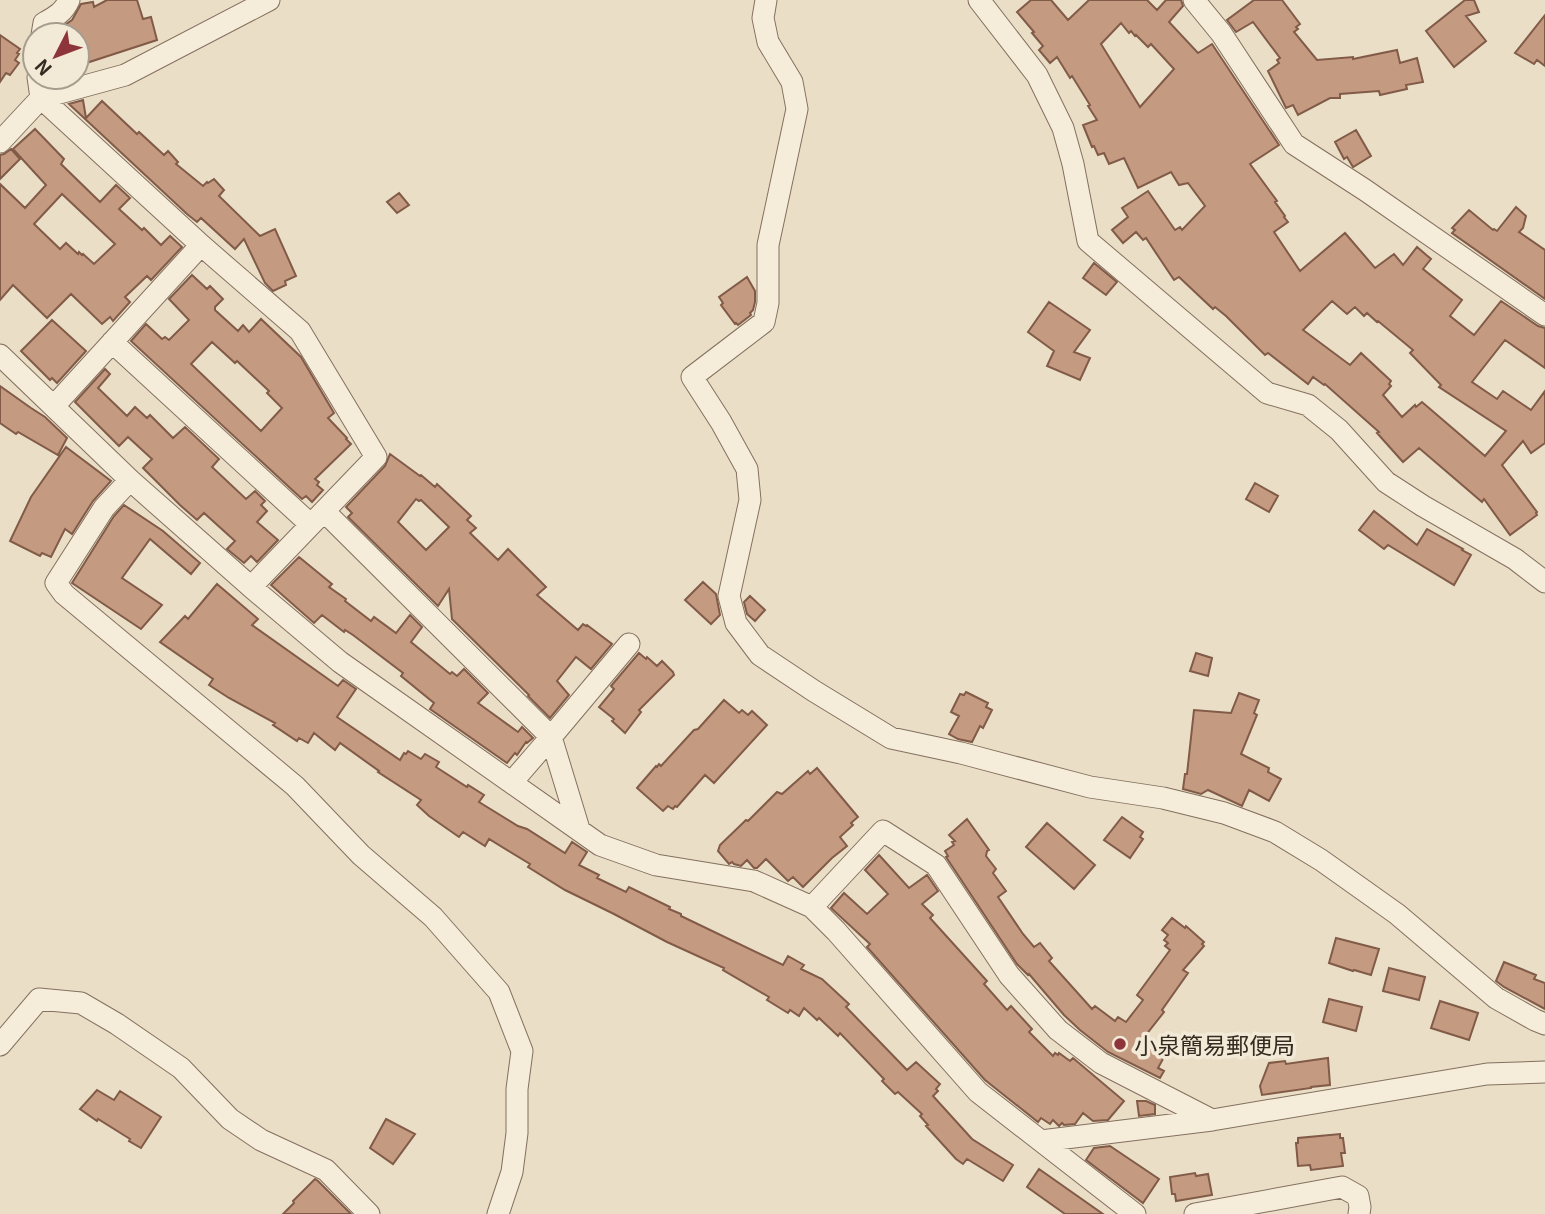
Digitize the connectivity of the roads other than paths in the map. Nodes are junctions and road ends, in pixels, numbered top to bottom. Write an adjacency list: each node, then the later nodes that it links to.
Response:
1 (69, 0): 6 (street)
2 (269, 0): 7 (street)
3 (766, 0): 25 (street)
4 (979, 0): 18 (street)
5 (1194, 0): 12 (street)
6 (47, 21)
7 (91, 80)
8 (36, 91): 10 (street)
9 (43, 91): 11 (street)
10 (0, 142)
11 (201, 245): 13 (street); 17 (street)
12 (1545, 315)
13 (112, 342): 15 (street); 17 (street)
14 (0, 355): 15 (street)
15 (54, 406): 16 (street)
16 (130, 480): 19 (street); 31 (street)
17 (317, 518): 19 (street); 21 (street)
18 (1545, 582)
19 (251, 587): 22 (street)
20 (629, 644): 21 (street)
21 (551, 737): 22 (street); 23 (street)
22 (512, 782): 23 (street)
23 (579, 829): 24 (street)
24 (812, 907): 28 (street); 29 (street)
25 (1545, 1024)
26 (0, 1045): 30 (street)
27 (1545, 1072): 28 (street)
28 (1212, 1120): 29 (street)
29 (1041, 1142): 32 (street)
30 (369, 1214)
31 (498, 1214)
32 (1135, 1214)
33 (1195, 1214): 34 (street)
34 (1359, 1214)

